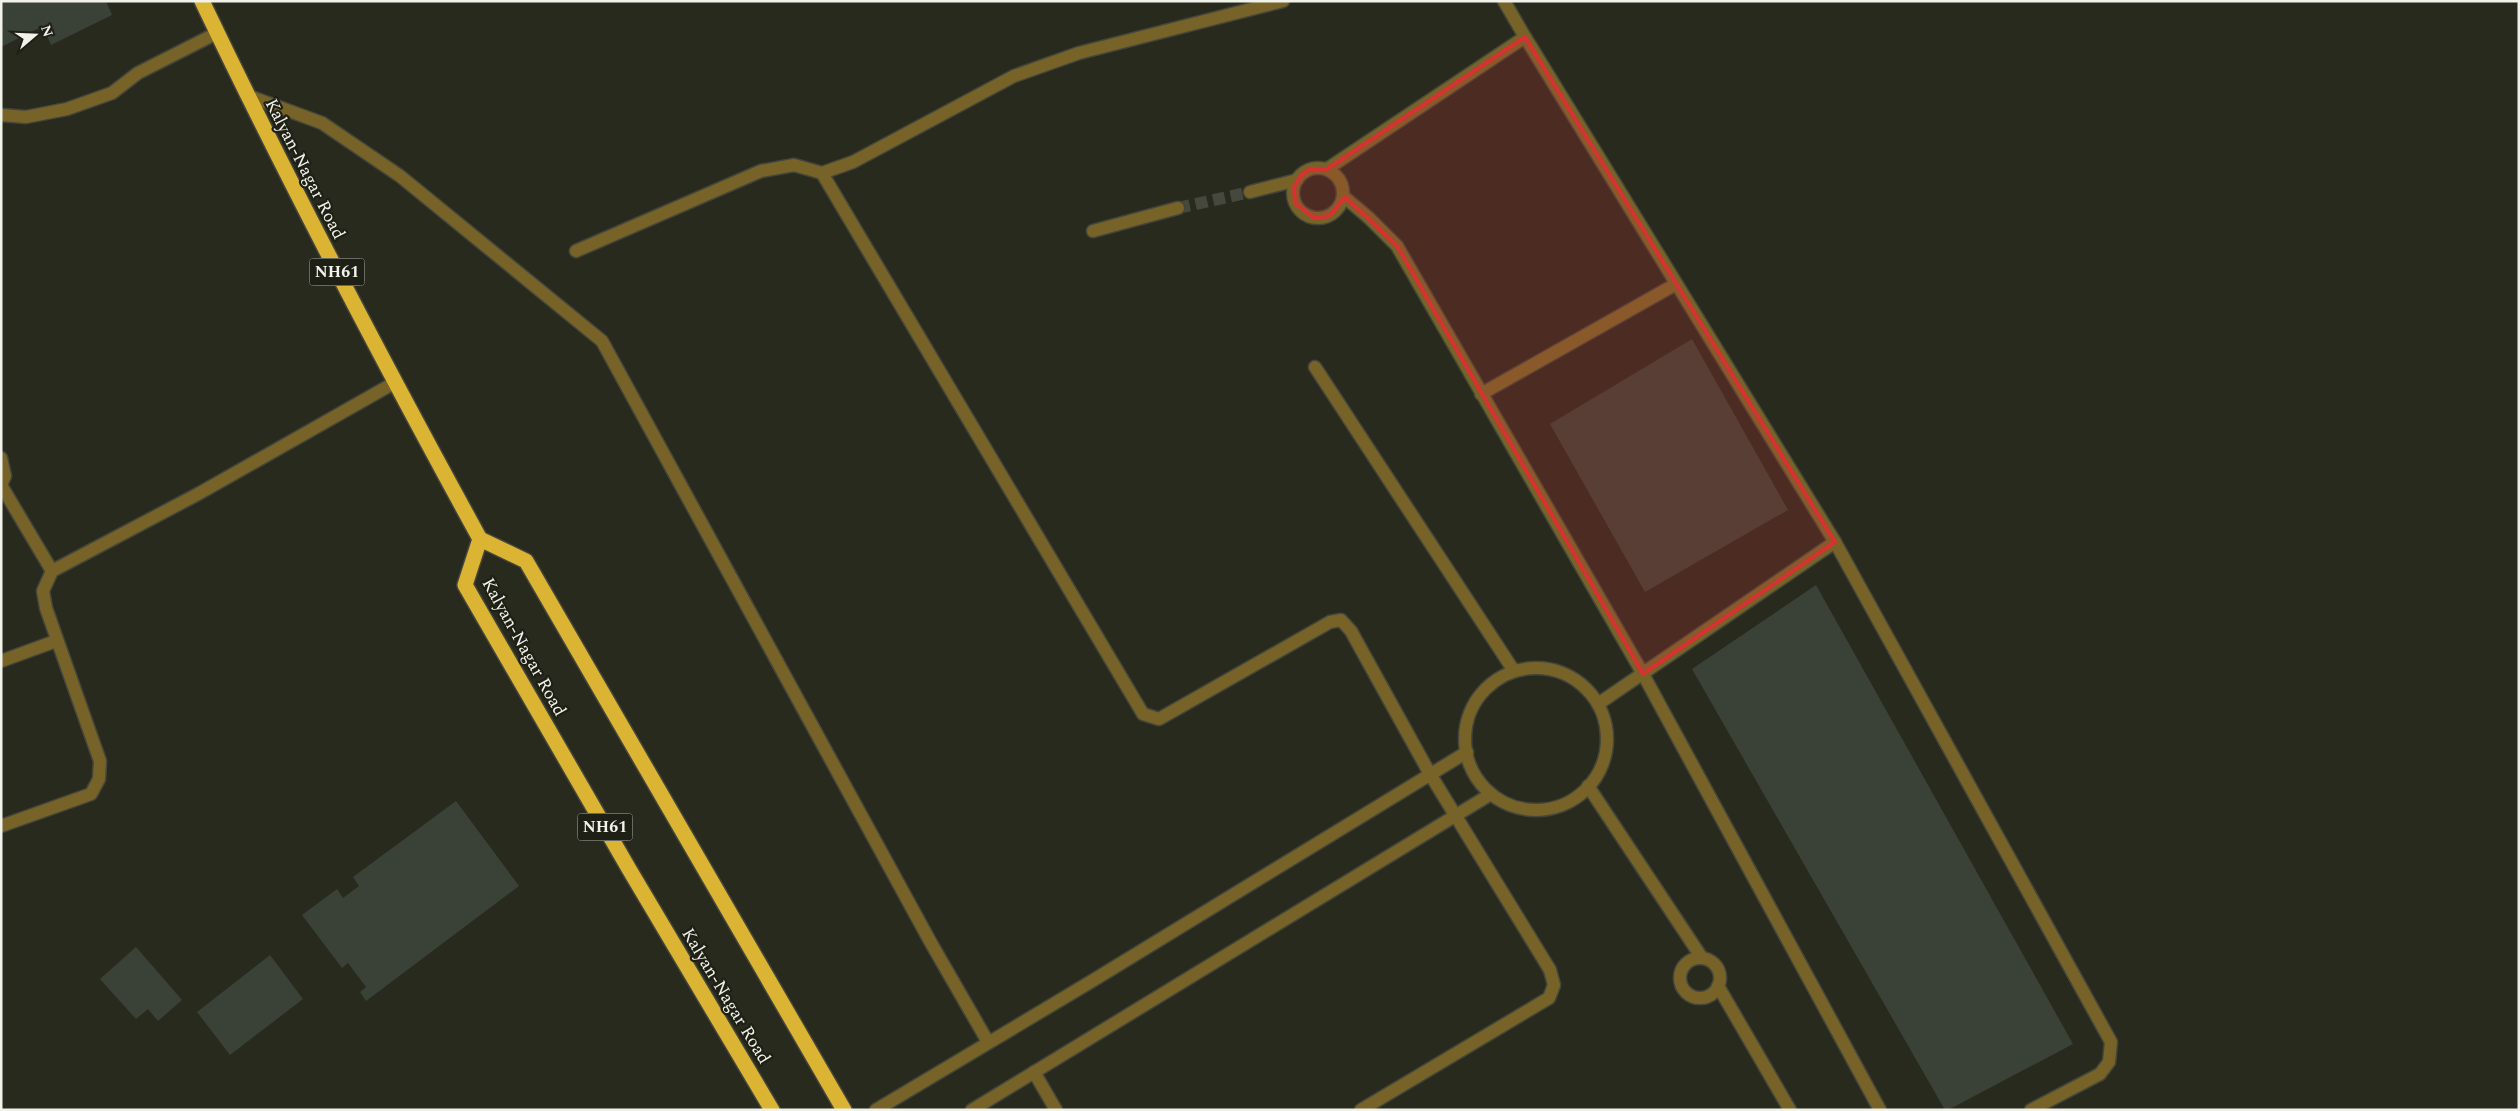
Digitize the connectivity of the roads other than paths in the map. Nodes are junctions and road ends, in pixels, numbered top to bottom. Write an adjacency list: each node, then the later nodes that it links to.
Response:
1 (202, 1): 4 (highway, Kalyan-Nagar Road / NH61)
2 (1283, 1): 9 (street)
3 (1504, 1): 5 (street)
4 (217, 33): 6 (highway, Kalyan-Nagar Road / NH61); 7 (street)
5 (1525, 37): 8 (street); 16 (street)
6 (246, 95): 18 (highway, Kalyan-Nagar Road / NH61); 38 (street)
7 (1, 115)
8 (1327, 169): 10 (street); 12 (street)
9 (822, 173): 15 (street); 31 (street)
10 (1297, 180): 11 (street); 12 (street)
11 (1250, 192)
12 (1343, 196): 19 (street)
13 (1178, 208): 14 (street)
14 (1093, 231)
15 (576, 251)
16 (1676, 284): 19 (street); 23 (street)
17 (1315, 367): 27 (street)
18 (394, 383): 22 (highway, Kalyan-Nagar Road / NH61); 24 (street)
19 (1481, 394): 28 (street)
20 (1, 458): 21 (street)
21 (1, 485): 24 (street)
22 (480, 539): 40 (highway, Kalyan-Nagar Road / NH61); 41 (highway)
23 (1835, 542): 28 (street); 48 (street)
24 (52, 571): 25 (street)
25 (56, 641): 26 (street); 35 (street)
26 (1, 661)
27 (1514, 671): 29 (street); 30 (street)
28 (1643, 674): 29 (street); 47 (street)
29 (1598, 704): 32 (street)
30 (1467, 752): 31 (street); 33 (street)
31 (1430, 774): 34 (street); 38 (street)
32 (1588, 786): 33 (street); 36 (street)
33 (1491, 794): 34 (street)
34 (1456, 816): 39 (street); 45 (street)
35 (1, 826)
36 (1702, 958): 37 (street); 37 (street)
37 (1718, 986): 46 (street)
38 (988, 1042): 42 (street)
39 (1034, 1072): 43 (street); 44 (street)
40 (772, 1110)
41 (844, 1110)
42 (876, 1110)
43 (972, 1110)
44 (1056, 1110)
45 (1361, 1110)
46 (1790, 1110)
47 (1880, 1110)
48 (2031, 1110)

